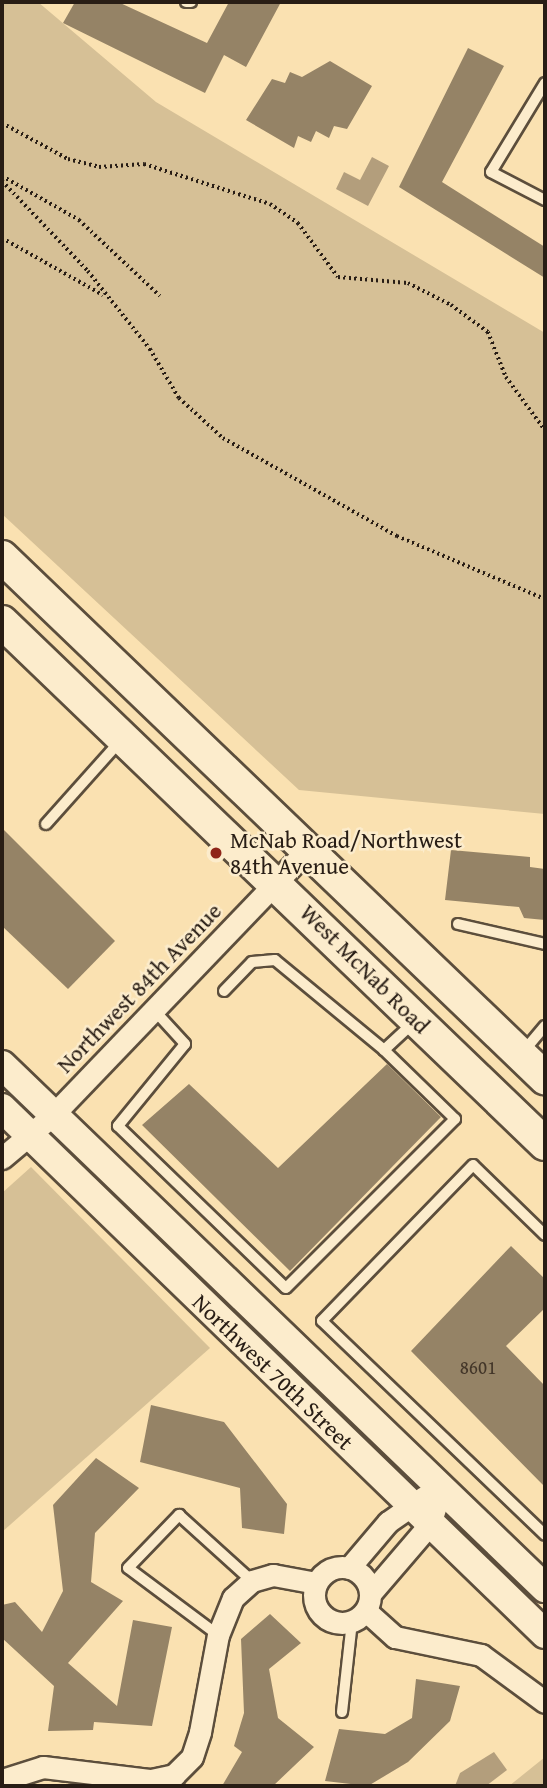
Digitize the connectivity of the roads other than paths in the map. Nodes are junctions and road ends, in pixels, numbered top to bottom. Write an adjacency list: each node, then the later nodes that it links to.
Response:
1 (545, 83): 2 (lane)
2 (545, 200)
3 (2, 557): 7 (main road, West McNab Road)
4 (2, 622): 5 (main road, West McNab Road)
5 (123, 738): 6 (lane); 8 (main road, West McNab Road)
6 (46, 824)
7 (308, 849): 8 (street, Northwest 84th Avenue); 16 (main road, West McNab Road)
8 (277, 882): 12 (street, Northwest 84th Avenue); 13 (main road, West McNab Road)
9 (458, 924): 10 (lane)
10 (545, 944)
11 (224, 991): 15 (lane)
12 (154, 1010): 15 (lane); 20 (street, Northwest 84th Avenue)
13 (416, 1020): 15 (lane); 22 (main road, West McNab Road)
14 (545, 1026): 16 (lane)
15 (384, 1050)
16 (521, 1054): 18 (main road, West McNab Road)
17 (2, 1065): 20 (street, Northwest 70th Street)
18 (545, 1078)
19 (2, 1108): 21 (street, Northwest 70th Street)
20 (53, 1115): 21 (street, Northwest 84th Avenue); 25 (street, Northwest 70th Street)
21 (30, 1135): 23 (street, Northwest 84th Avenue); 26 (street, Northwest 70th Street)
22 (545, 1144)
23 (2, 1158)
24 (545, 1235): 29 (lane)
25 (291, 1342): 26 (street); 27 (street, Northwest 70th Street)
26 (267, 1366): 28 (street, Northwest 70th Street)
27 (442, 1488): 28 (street); 33 (street, Northwest 70th Street)
28 (420, 1514): 30 (street); 34 (street); 35 (street, Northwest 70th Street)
29 (545, 1535)
30 (349, 1568): 32 (street); 34 (street)
31 (252, 1581): 32 (street); 36 (street); 36 (lane)
32 (316, 1583): 34 (street)
33 (545, 1588)
34 (363, 1609): 37 (street); 38 (lane)
35 (545, 1634)
36 (218, 1635): 40 (street)
37 (545, 1702)
38 (342, 1712)
39 (3, 1775): 40 (street)
40 (92, 1780)

